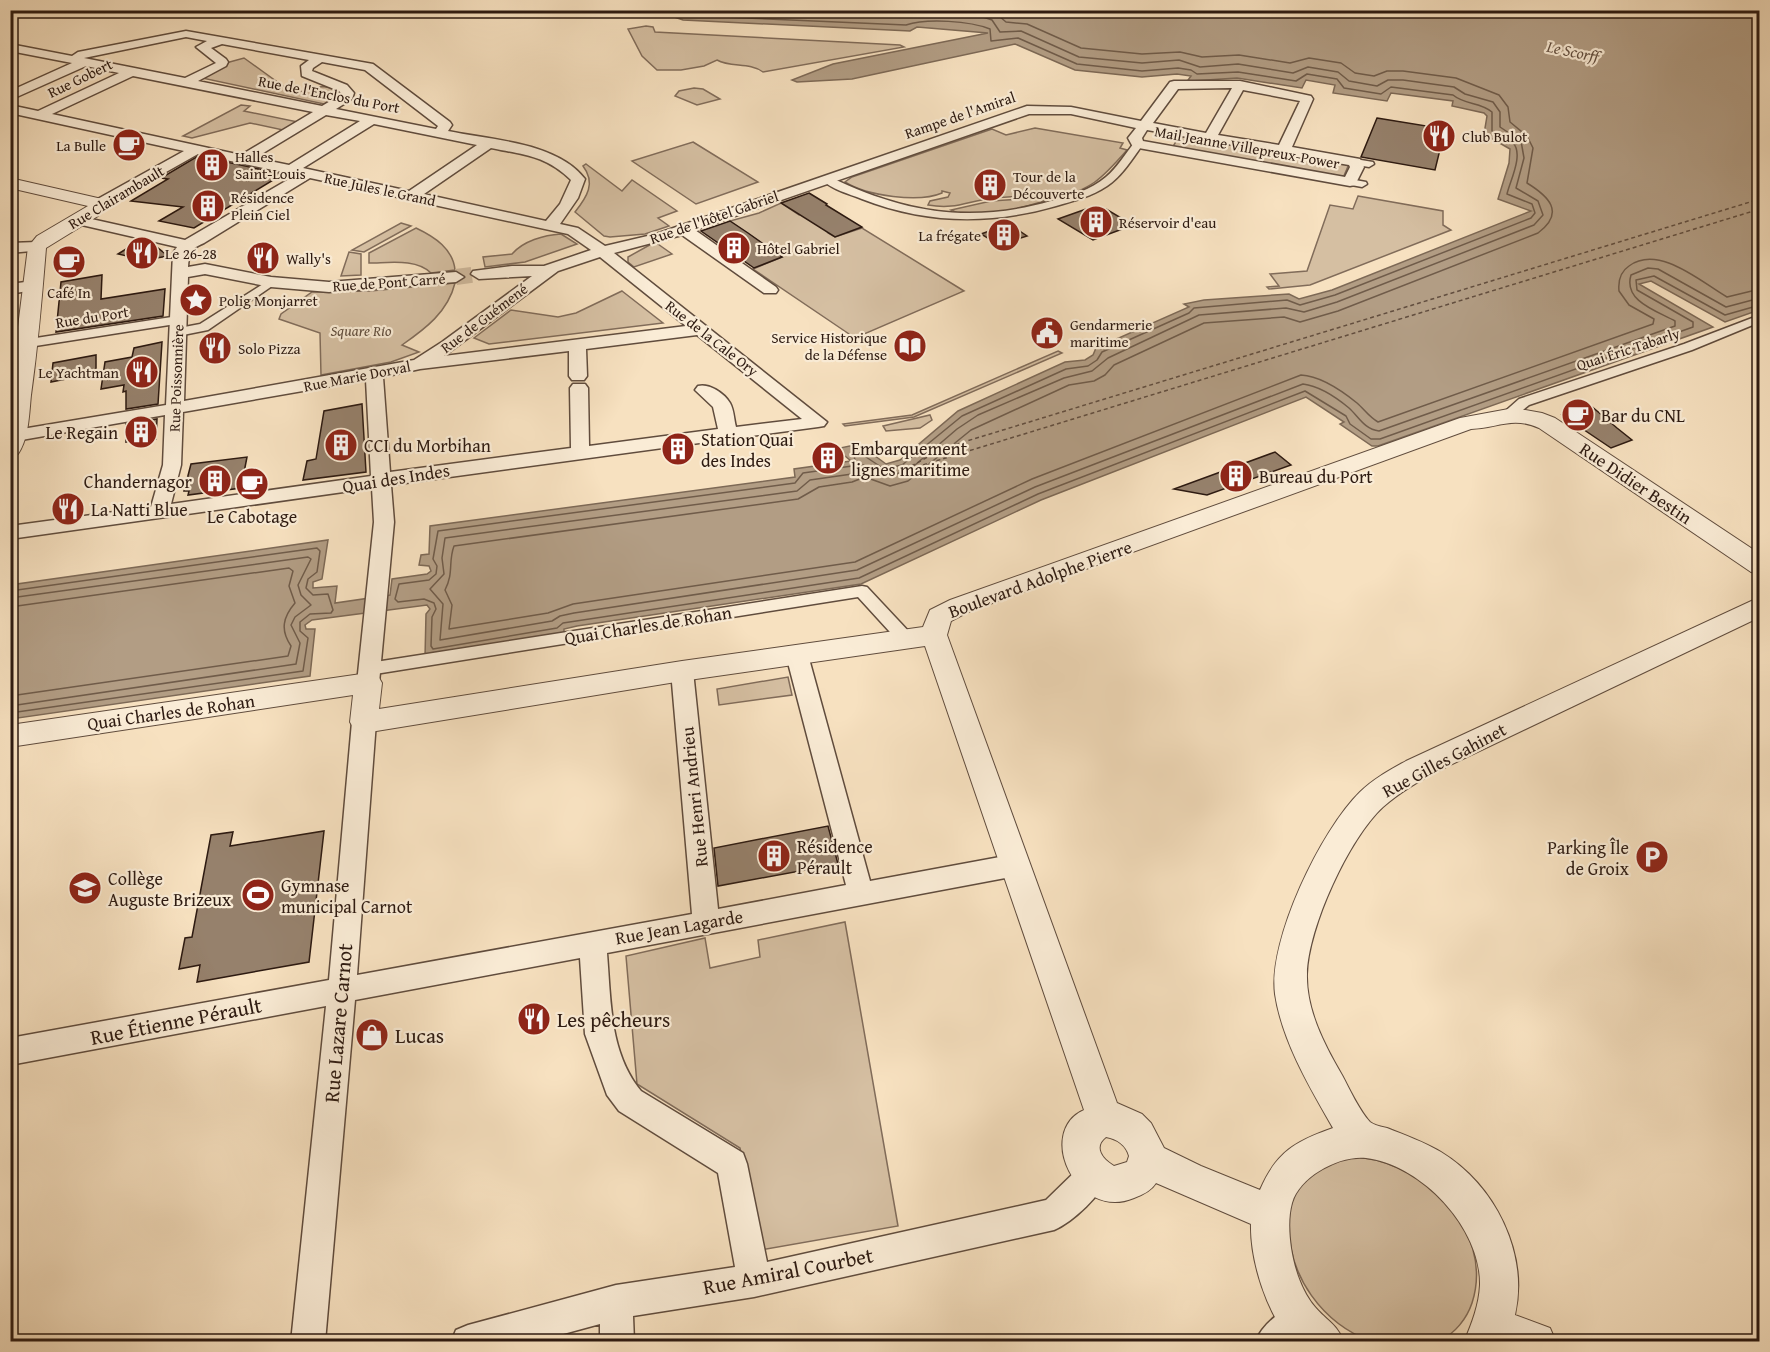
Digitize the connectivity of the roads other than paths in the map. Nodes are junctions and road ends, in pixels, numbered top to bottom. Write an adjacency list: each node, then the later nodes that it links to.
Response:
1 (222, 40): 4 (street); 5 (street); 9 (street)
2 (10, 46): 3 (street, Rue de l'Enclos du Port)
3 (35, 51): 4 (street, Rue de l'Enclos du Port); 6 (street)
4 (68, 58): 7 (street, Rue de l'Enclos du Port)
5 (321, 58): 12 (street); 16 (street)
6 (10, 62)
7 (86, 62): 8 (street, Rue de l'Enclos du Port); 11 (street)
8 (133, 71): 9 (street, Rue de l'Enclos du Port); 13 (street, Rue Gobert)
9 (187, 82): 12 (street, Rue de l'Enclos du Port)
10 (1240, 85): 15 (street); 17 (street); 21 (street)
11 (11, 107): 13 (street, Rue Jules le Grand)
12 (327, 110): 14 (street, Rue de l'Enclos du Port); 22 (street)
13 (40, 116): 20 (street, Rue Jules le Grand)
14 (373, 119): 16 (street, Rue de l'Enclos du Port); 23 (street)
15 (1143, 126): 17 (street, Rampe de l'Amiral); 19 (street); 25 (street, Rampe de l'Amiral)
16 (441, 133): 18 (street, Rue de l'Enclos du Port)
17 (1210, 137): 21 (street, Rampe de l'Amiral)
18 (489, 143): 28 (street); 31 (street, Rue de l'Enclos du Port)
19 (1138, 144): 25 (street); 27 (street, Mail Jeanne Villepreux-Power)
20 (197, 149): 22 (street, Rue Jules le Grand); 29 (street, Rue Clairambault)
21 (1284, 150): 27 (street, Rampe de l'Amiral)
22 (244, 159): 23 (street, Rue Jules le Grand)
23 (292, 170): 24 (street, Rue Jules le Grand)
24 (309, 173): 28 (street, Rue Jules le Grand); 33 (street)
25 (826, 179): 32 (street, Rue de l'hôtel Gabriel)
26 (10, 183): 29 (street)
27 (1356, 183)
28 (412, 195): 31 (street, Rue Jules le Grand)
29 (99, 204): 30 (street, Rue Clairambault)
30 (78, 220): 33 (street); 34 (street, Rue Clairambault)
31 (549, 226): 36 (street, Rue Jules le Grand)
32 (684, 229): 36 (street, Rue de l'hôtel Gabriel); 44 (street)
33 (186, 245): 38 (street, Rue Poissonnière)
34 (37, 247): 35 (street); 42 (street)
35 (10, 248)
36 (602, 252): 37 (street); 47 (street, Rue de la Cale Ory)
37 (546, 272): 39 (street); 50 (street, Rue de Guémené)
38 (181, 273): 41 (street, Rue de Pont Carré); 46 (street, Rue Poissonnière)
39 (479, 274)
40 (456, 277): 41 (street, Rue de Pont Carré)
41 (271, 282): 46 (street, Rue du Port)
42 (33, 286): 43 (street); 48 (street)
43 (10, 289)
44 (770, 290)
45 (1760, 318): 54 (street, Quai Éric Tabarly)
46 (178, 326): 48 (street, Rue du Port); 53 (street, Rue Poissonnière)
47 (702, 329): 49 (street, Rue Marie Dorval); 55 (street, Rue de la Cale Ory)
48 (19, 345): 57 (street)
49 (577, 345): 50 (street, Rue Marie Dorval); 58 (street)
50 (420, 364): 51 (street, Rue Marie Dorval)
51 (374, 374): 53 (street, Rue Marie Dorval); 59 (street)
52 (705, 390): 56 (street)
53 (176, 408): 57 (street, Rue Marie Dorval); 60 (street, Rue Poissonnière)
54 (1509, 414): 62 (street, Rue Didier Bestin); 64 (street, Boulevard Adolphe Pierre)
55 (820, 424): 56 (street, Quai des Indes)
56 (728, 434): 58 (street, Quai des Indes)
57 (12, 441)
58 (580, 453): 59 (street, Quai des Indes)
59 (382, 481): 60 (street, Quai des Indes); 67 (street)
60 (159, 512): 61 (street, Quai des Indes)
61 (10, 533)
62 (1760, 566)
63 (1760, 606): 77 (street, Rue Gilles Gahinet)
64 (920, 637): 65 (street); 67 (street, Quai Charles de Rohan); 70 (street, Boulevard Adolphe Pierre)
65 (796, 655): 66 (street); 71 (street)
66 (682, 671): 68 (street); 72 (street, Rue Henri Andrieu)
67 (368, 676): 68 (street, Rue Lazare Carnot); 69 (street, Quai Charles de Rohan)
68 (364, 722): 74 (street, Rue Lazare Carnot)
69 (10, 736)
70 (1016, 865): 71 (street, Rue Jean Lagarde); 76 (street, Boulevard Adolphe Pierre)
71 (861, 894): 72 (street, Rue Jean Lagarde)
72 (706, 922): 73 (street, Rue Jean Lagarde)
73 (593, 943): 74 (street, Rue Jean Lagarde); 81 (street)
74 (342, 990): 75 (street, Rue Étienne Pérault); 85 (street, Rue Lazare Carnot)
75 (10, 1052)
76 (1105, 1119): 78 (street); 79 (street)
77 (1362, 1140): 80 (street); 84 (street)
78 (1147, 1159): 79 (street); 80 (street)
79 (1094, 1175): 81 (street, Rue Amiral Courbet)
80 (1271, 1213): 83 (street)
81 (754, 1281): 82 (street, Rue Amiral Courbet)
82 (616, 1302): 86 (street, Rue Amiral Courbet); 87 (street)
83 (1298, 1334)
84 (1488, 1334): 88 (street)
85 (308, 1341)
86 (468, 1341)
87 (617, 1341)
88 (1536, 1341)

